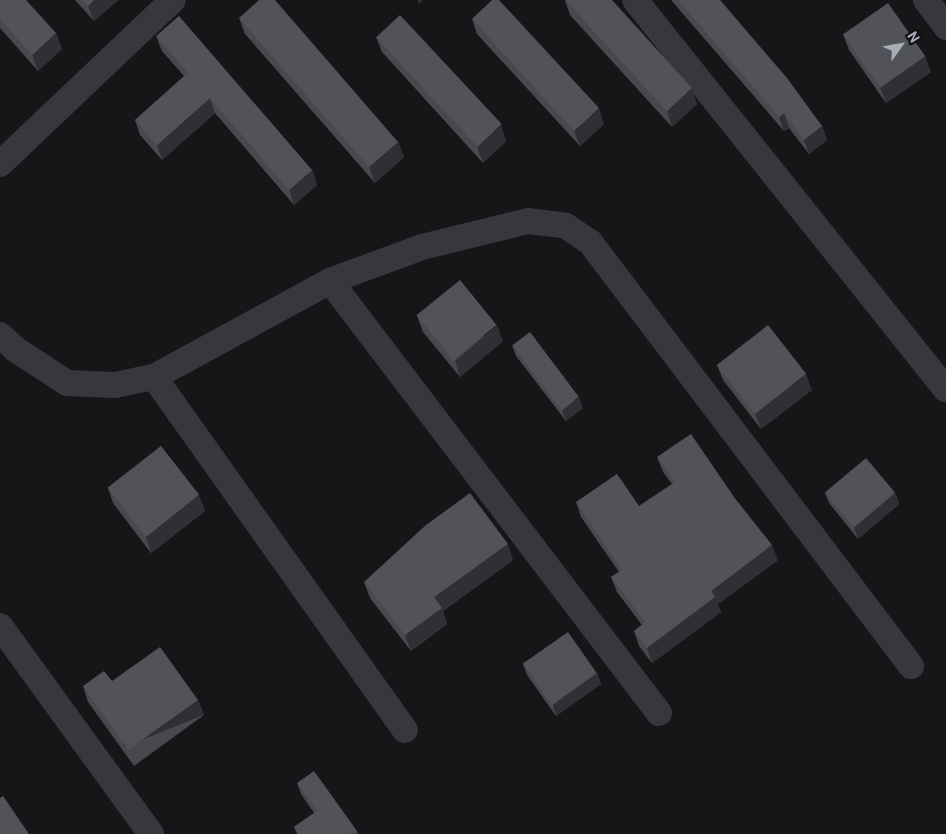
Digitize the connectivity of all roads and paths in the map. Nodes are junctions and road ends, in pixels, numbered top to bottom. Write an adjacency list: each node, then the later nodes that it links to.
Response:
1 (635, 0): 9 (street)
2 (926, 0): 4 (street)
3 (162, 4): 5 (street)
4 (946, 27)
5 (0, 164)
6 (330, 281): 8 (street); 11 (street); 12 (street)
7 (0, 336): 8 (street)
8 (154, 377): 13 (street)
9 (946, 389)
10 (0, 626): 14 (street)
11 (911, 666)
12 (659, 713)
13 (405, 730)
14 (152, 834)

